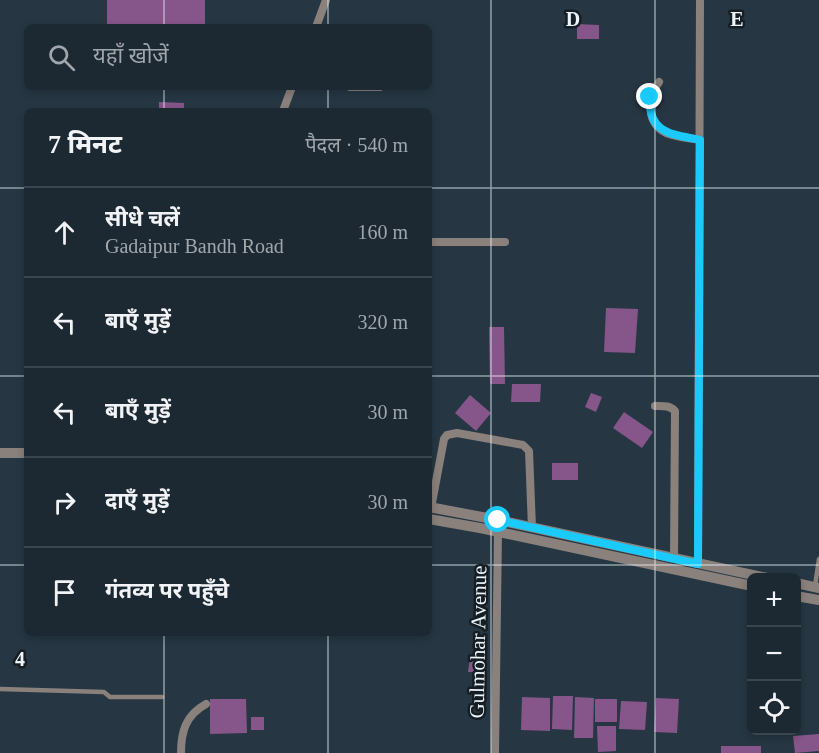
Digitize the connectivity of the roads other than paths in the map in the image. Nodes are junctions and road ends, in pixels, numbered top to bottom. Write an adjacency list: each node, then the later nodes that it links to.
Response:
1 (327, 0): 3 (street)
2 (700, 0): 7 (street)
3 (317, 24)
4 (659, 82): 7 (street)
5 (291, 90): 6 (street)
6 (284, 108)
7 (700, 140): 20 (street)
8 (432, 242): 9 (street)
9 (505, 242)
10 (655, 406): 18 (street)
11 (0, 453): 12 (street)
12 (24, 453)
13 (432, 501): 16 (street)
14 (432, 511): 16 (street)
15 (432, 512): 17 (street)
16 (532, 528): 18 (street)
17 (498, 532): 23 (street); 31 (street, Gulmohar Avenue)
18 (674, 558): 20 (street)
19 (819, 559): 24 (lane)
20 (698, 564): 21 (street)
21 (747, 574)
22 (801, 584): 24 (street)
23 (747, 585)
24 (817, 588)
25 (801, 597): 26 (street)
26 (819, 600)
27 (0, 689): 28 (lane)
28 (162, 697)
29 (206, 704): 30 (street)
30 (181, 753)
31 (495, 753)

